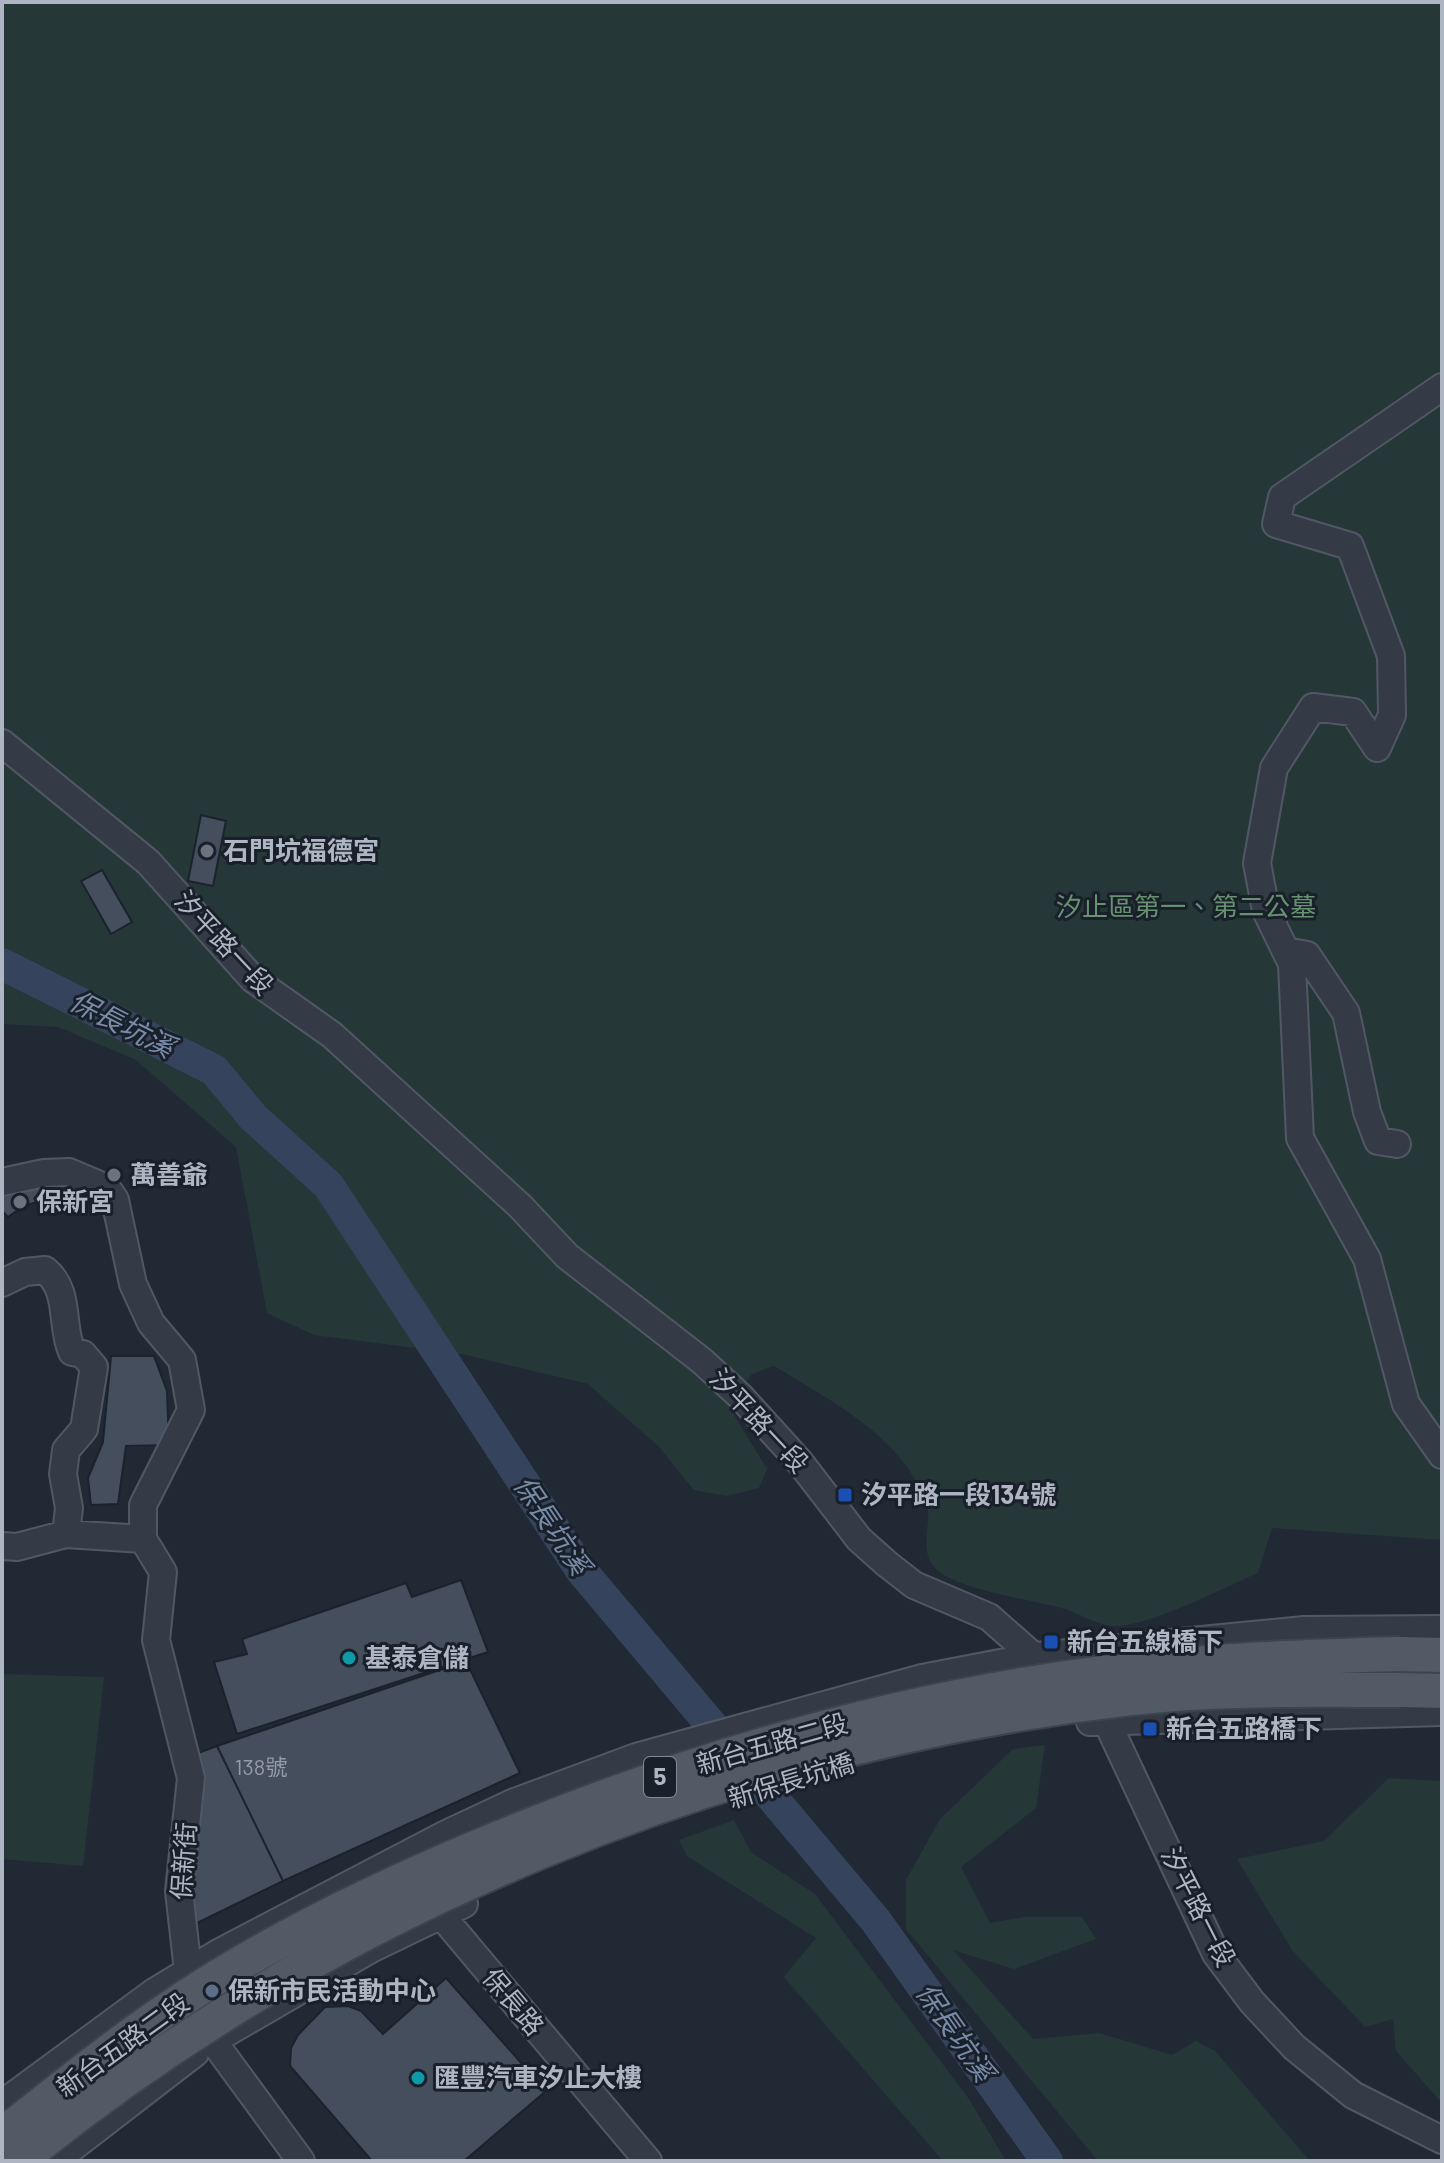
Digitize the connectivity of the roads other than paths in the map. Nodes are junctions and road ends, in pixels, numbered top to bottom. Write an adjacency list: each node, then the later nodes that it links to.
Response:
1 (1442, 387): 3 (street)
2 (2, 743): 13 (street, 汐平路一段)
3 (1286, 951): 4 (street); 7 (street)
4 (1397, 1144)
5 (2, 1182): 9 (street)
6 (2, 1283): 8 (street)
7 (1442, 1455)
8 (66, 1534): 9 (street); 10 (street)
9 (143, 1539): 18 (street, 保新街)
10 (2, 1546)
11 (1442, 1629): 13 (street)
12 (1442, 1655): 21 (main road, 新台五路二段 / 5, bridge)
13 (1037, 1656): 16 (street, 汐平路一段); 18 (street)
14 (1442, 1691): 23 (main road, 新台五路二段 / 5, bridge)
15 (1442, 1712): 16 (street, 新保長坑橋)
16 (1106, 1720): 17 (street, 新保長坑橋); 22 (street, 汐平路一段)
17 (441, 1915): 19 (street, 新保長坑橋); 26 (street, 保長路)
18 (188, 1971): 19 (street, 保新街); 20 (street)
19 (213, 2041): 24 (street, 新保長坑橋); 25 (street, 保新街)
20 (2, 2104)
21 (2, 2135)
22 (1442, 2140)
23 (19, 2161)
24 (55, 2161)
25 (301, 2161)
26 (648, 2161)

